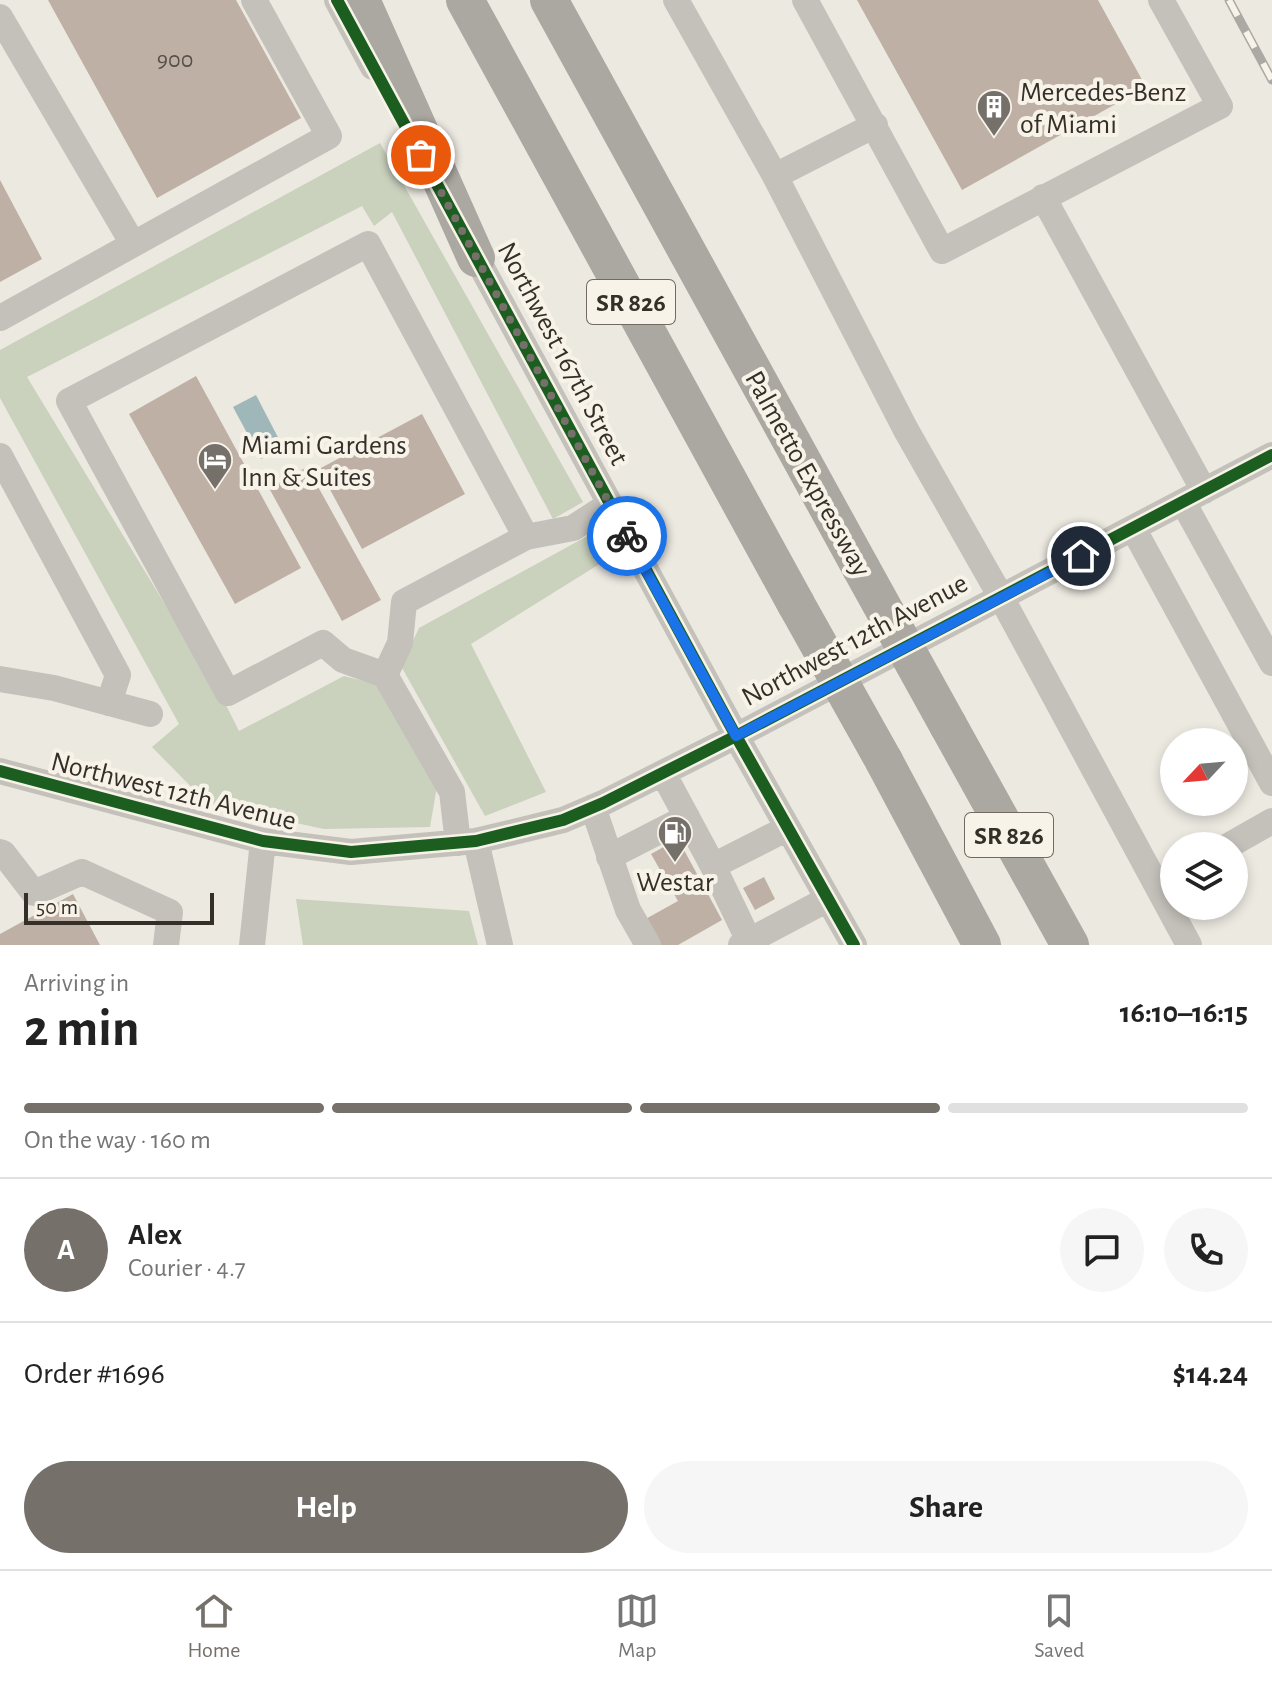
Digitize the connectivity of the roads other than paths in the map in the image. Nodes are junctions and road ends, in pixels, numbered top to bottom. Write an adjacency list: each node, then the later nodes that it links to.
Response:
1 (254, 0): 13 (street)
2 (337, 0): 14 (street, Northwest 167th Street)
3 (361, 0): 14 (highway)
4 (465, 0): 51 (highway, SR 826, bridge)
5 (549, 0): 52 (highway, Palmetto Expressway / SR 826, bridge)
6 (676, 0): 11 (street)
7 (805, 0): 10 (street)
8 (1161, 0): 12 (street)
9 (0, 17): 13 (street)
10 (875, 125): 11 (street); 12 (street)
11 (775, 176): 22 (street)
12 (1043, 197): 18 (street)
13 (133, 244): 15 (street)
14 (476, 258): 19 (street, Northwest 167th Street)
15 (0, 318)
16 (0, 456): 26 (street)
17 (1268, 465): 18 (street, Northwest 12th Avenue)
18 (1193, 496): 20 (street, Northwest 12th Avenue); 23 (street)
19 (610, 504): 21 (street); 28 (street, Northwest 167th Street)
20 (1133, 528): 22 (street, Northwest 12th Avenue); 31 (street)
21 (526, 537): 24 (street); 24 (street)
22 (1001, 597): 28 (street, Northwest 12th Avenue); 42 (street)
23 (1272, 663)
24 (385, 675): 38 (street)
25 (0, 679): 26 (street)
26 (109, 703): 27 (street)
27 (150, 714)
28 (736, 736): 30 (street, Northwest 12th Avenue); 35 (street, Northwest 167th Street)
29 (0, 771): 37 (street, Northwest 12th Avenue)
30 (663, 773): 32 (street, Northwest 12th Avenue); 33 (street)
31 (1272, 783)
32 (593, 807): 38 (street, Northwest 12th Avenue); 40 (street)
33 (687, 817): 40 (street); 41 (street)
34 (1272, 821): 36 (street)
35 (788, 828): 41 (street); 43 (street, Northwest 167th Street)
36 (1248, 835)
37 (263, 841): 38 (street, Northwest 12th Avenue); 47 (street)
38 (467, 842): 48 (street)
39 (0, 852): 46 (street)
40 (609, 857): 49 (street)
41 (713, 866): 45 (street)
42 (1160, 873)
43 (828, 899): 45 (street); 50 (street, Northwest 167th Street)
44 (1179, 920): 53 (street)
45 (745, 943)
46 (166, 945)
47 (252, 945)
48 (500, 945)
49 (648, 945)
50 (854, 945)
51 (982, 945)
52 (1070, 945)
53 (1189, 945)

